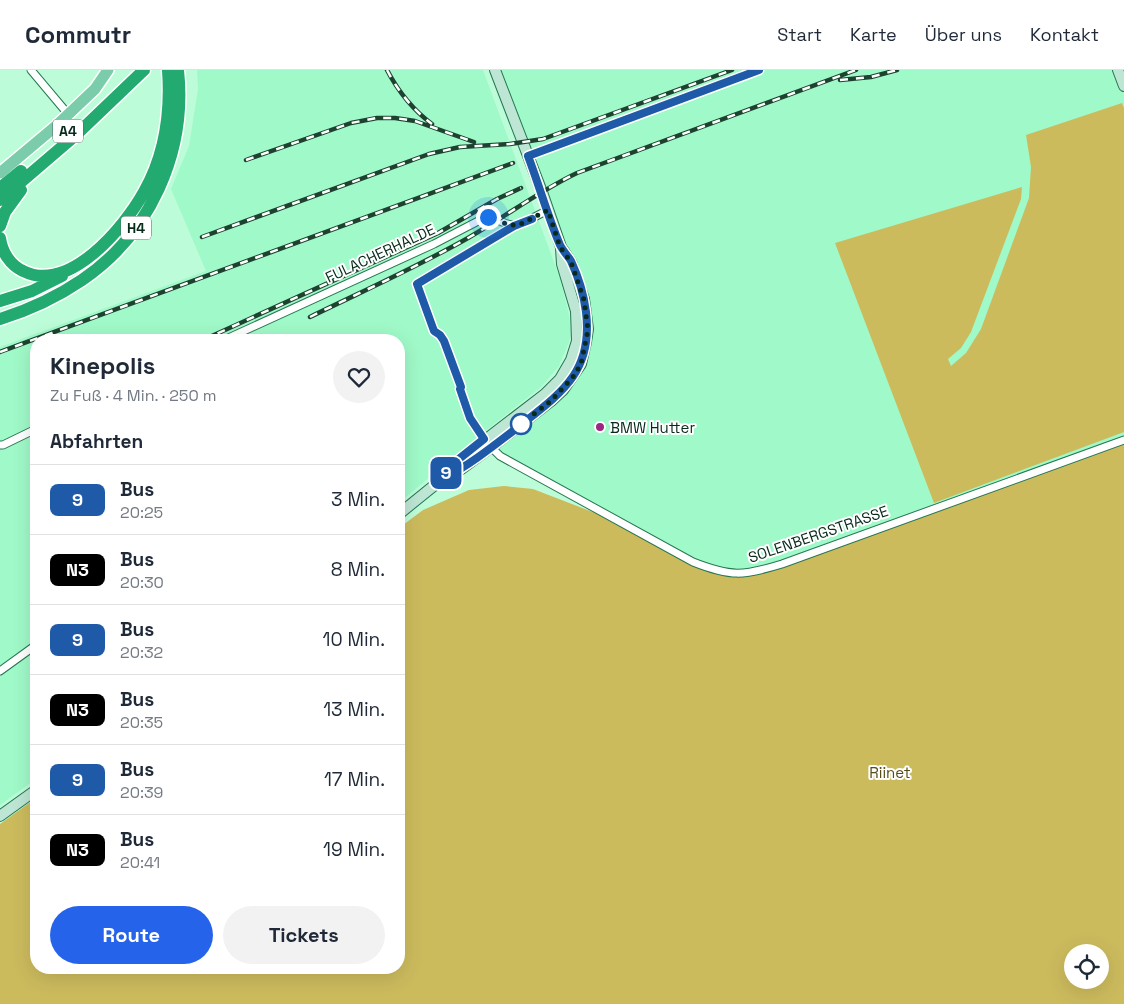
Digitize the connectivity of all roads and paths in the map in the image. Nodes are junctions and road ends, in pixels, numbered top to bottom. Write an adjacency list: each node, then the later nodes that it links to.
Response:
1 (32, 70): 11 (street)
2 (108, 70): 11 (main road)
3 (132, 70): 15 (highway, A4)
4 (144, 70): 13 (highway, A4)
5 (168, 70): 20 (highway, H4)
6 (178, 70): 22 (highway, H4)
7 (495, 70): 12 (street)
8 (759, 70): 12 (street)
9 (1118, 70): 10 (street)
10 (1124, 86)
11 (68, 114): 14 (main road)
12 (528, 156): 17 (street)
13 (41, 166): 16 (highway, A4); 18 (highway)
14 (0, 173)
15 (0, 188)
16 (0, 200)
17 (548, 210): 23 (street, FULACHERHALDE); 26 (street)
18 (0, 226)
19 (0, 238): 20 (highway, H4)
20 (80, 264): 21 (highway, H4)
21 (0, 301)
22 (0, 319)
23 (237, 334)
24 (30, 432): 27 (street)
25 (1124, 440): 26 (street, SOLENBERGSTRASSE)
26 (487, 444): 28 (street)
27 (0, 445)
28 (405, 509)
29 (30, 649): 30 (street)
30 (0, 671)
31 (30, 794): 32 (street)
32 (0, 816)

